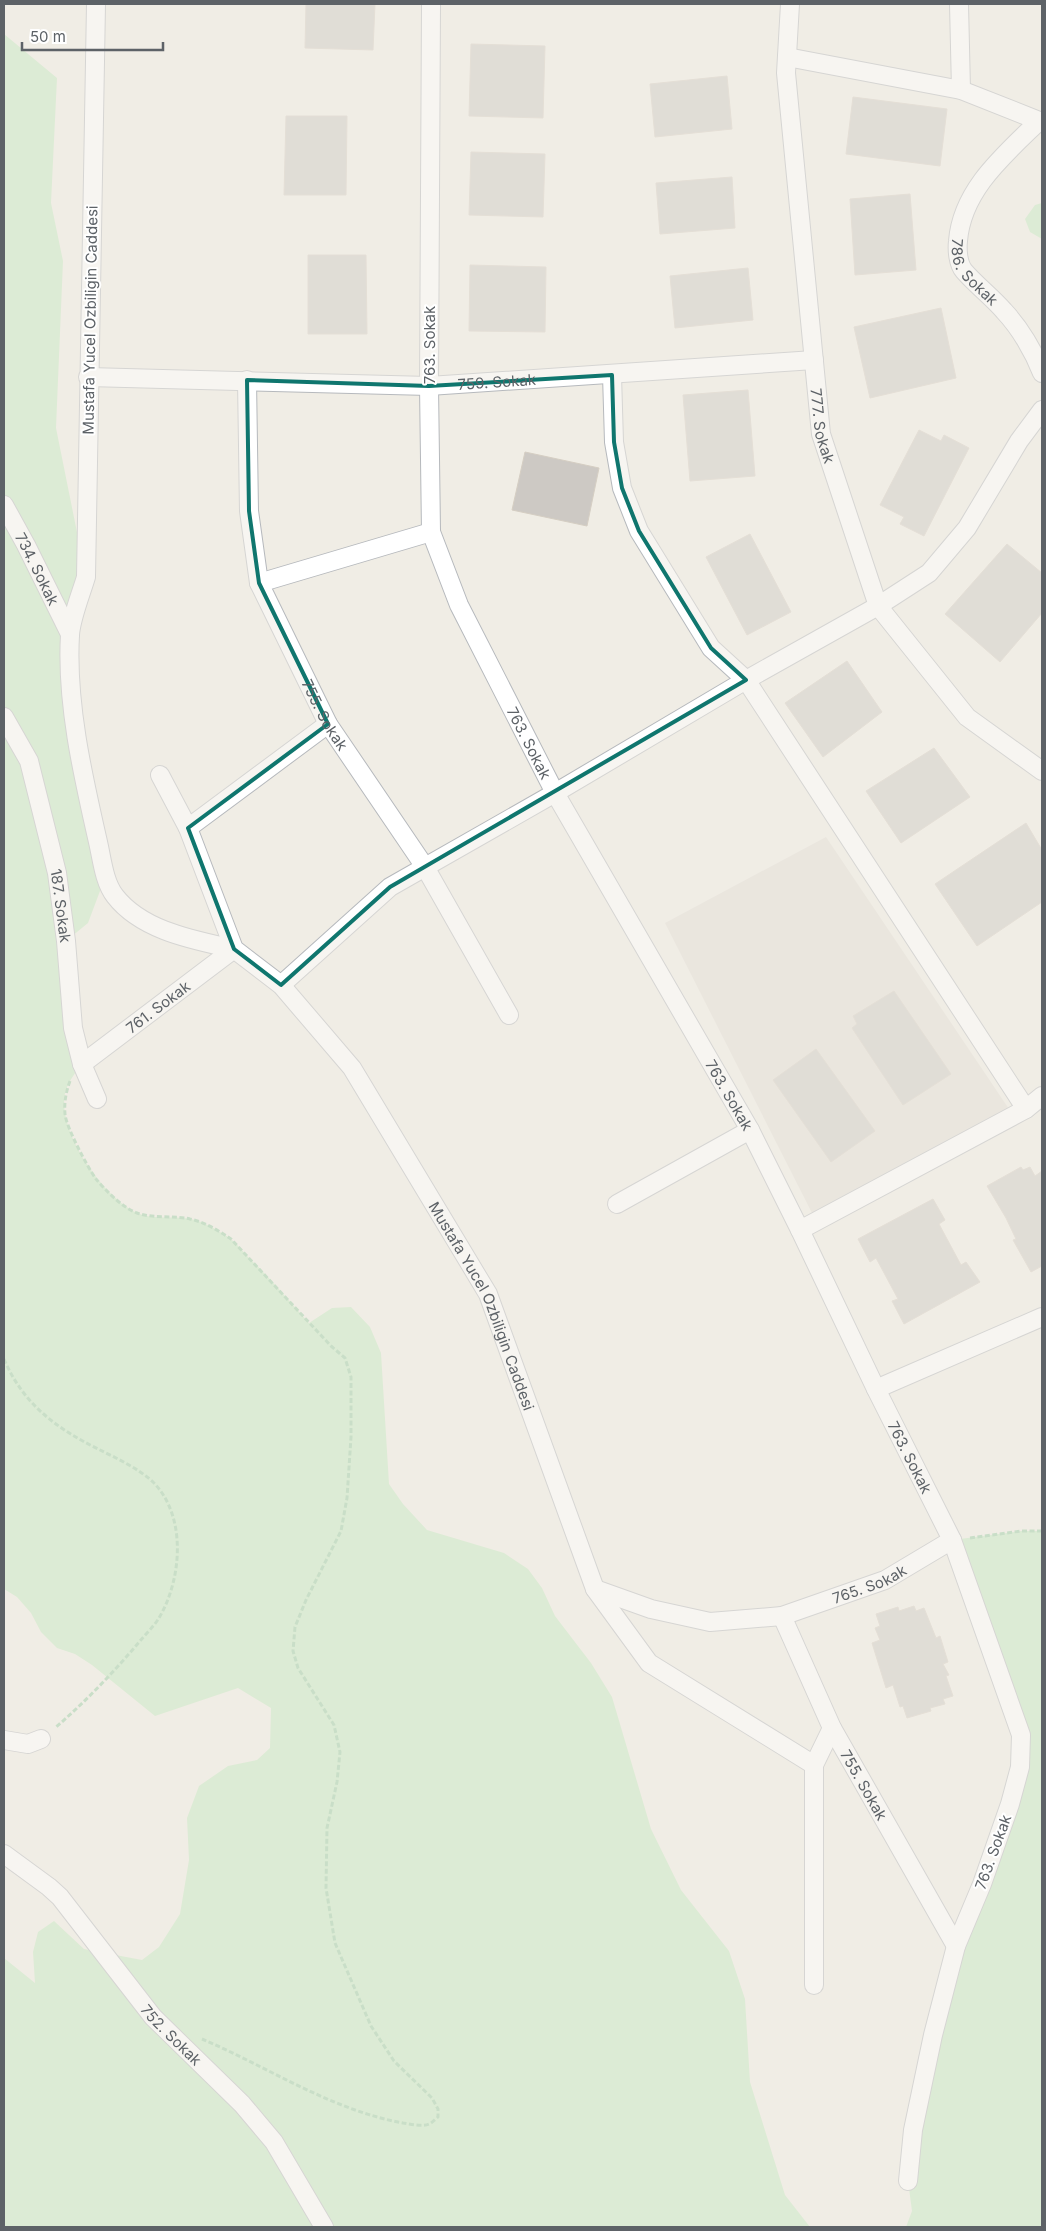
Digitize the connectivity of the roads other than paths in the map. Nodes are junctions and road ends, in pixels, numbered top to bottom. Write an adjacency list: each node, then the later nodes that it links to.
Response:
1 (96, 4): 11 (street, Mustafa Yucel Ozbiligin Caddesi)
2 (431, 4): 13 (street, 763. Sokak)
3 (790, 4): 5 (street, 777. Sokak)
4 (959, 4): 6 (street)
5 (787, 57): 6 (street); 8 (street, 777. Sokak)
6 (960, 90): 7 (street)
7 (1040, 121): 9 (street, 786. Sokak)
8 (814, 360): 10 (street, 759. Sokak); 19 (street, 777. Sokak)
9 (1042, 371)
10 (612, 375): 13 (street, 759. Sokak); 21 (street)
11 (88, 377): 12 (street, 759. Sokak); 20 (street, Mustafa Yucel Ozbiligin Caddesi)
12 (247, 380): 13 (street, 759. Sokak); 18 (street, 755. Sokak)
13 (429, 386): 17 (street, 763. Sokak)
14 (1042, 410): 19 (street)
15 (6, 509): 16 (street); 20 (street, 734. Sokak)
16 (4, 530)
17 (432, 532): 18 (street); 26 (street, 763. Sokak)
18 (259, 582): 23 (street, 755. Sokak)
19 (878, 606): 21 (street); 24 (street, 777. Sokak)
20 (70, 634): 29 (street)
21 (746, 680): 26 (street); 35 (street)
22 (4, 717): 32 (street, 187. Sokak)
23 (328, 724): 27 (street); 28 (street, 755. Sokak)
24 (1042, 771)
25 (160, 775): 27 (street)
26 (555, 793): 28 (street); 36 (street, 763. Sokak)
27 (188, 828): 29 (street)
28 (425, 867): 30 (street); 31 (street, 755. Sokak)
29 (234, 949): 30 (street, Mustafa Yucel Ozbiligin Caddesi); 32 (street, 761. Sokak)
30 (281, 986): 42 (street, Mustafa Yucel Ozbiligin Caddesi)
31 (509, 1015)
32 (82, 1064): 34 (street, 187. Sokak)
33 (1042, 1096): 35 (street)
34 (97, 1100)
35 (1026, 1109): 38 (street)
36 (750, 1130): 37 (street); 38 (street, 763. Sokak)
37 (617, 1204)
38 (800, 1230): 40 (street, 763. Sokak)
39 (1042, 1317): 40 (street)
40 (876, 1389): 41 (street, 763. Sokak)
41 (952, 1540): 43 (street, 765. Sokak); 49 (street, 763. Sokak)
42 (595, 1589): 43 (street, 765. Sokak); 47 (street, Mustafa Yucel Ozbiligin Caddesi)
43 (782, 1616): 44 (street, 755. Sokak)
44 (832, 1728): 47 (street); 49 (street, 755. Sokak)
45 (41, 1739): 46 (street)
46 (4, 1740)
47 (814, 1765): 50 (street)
48 (4, 1854): 52 (street, 752. Sokak)
49 (956, 1946): 51 (street, 763. Sokak)
50 (814, 1985)
51 (908, 2181)
52 (324, 2227)

